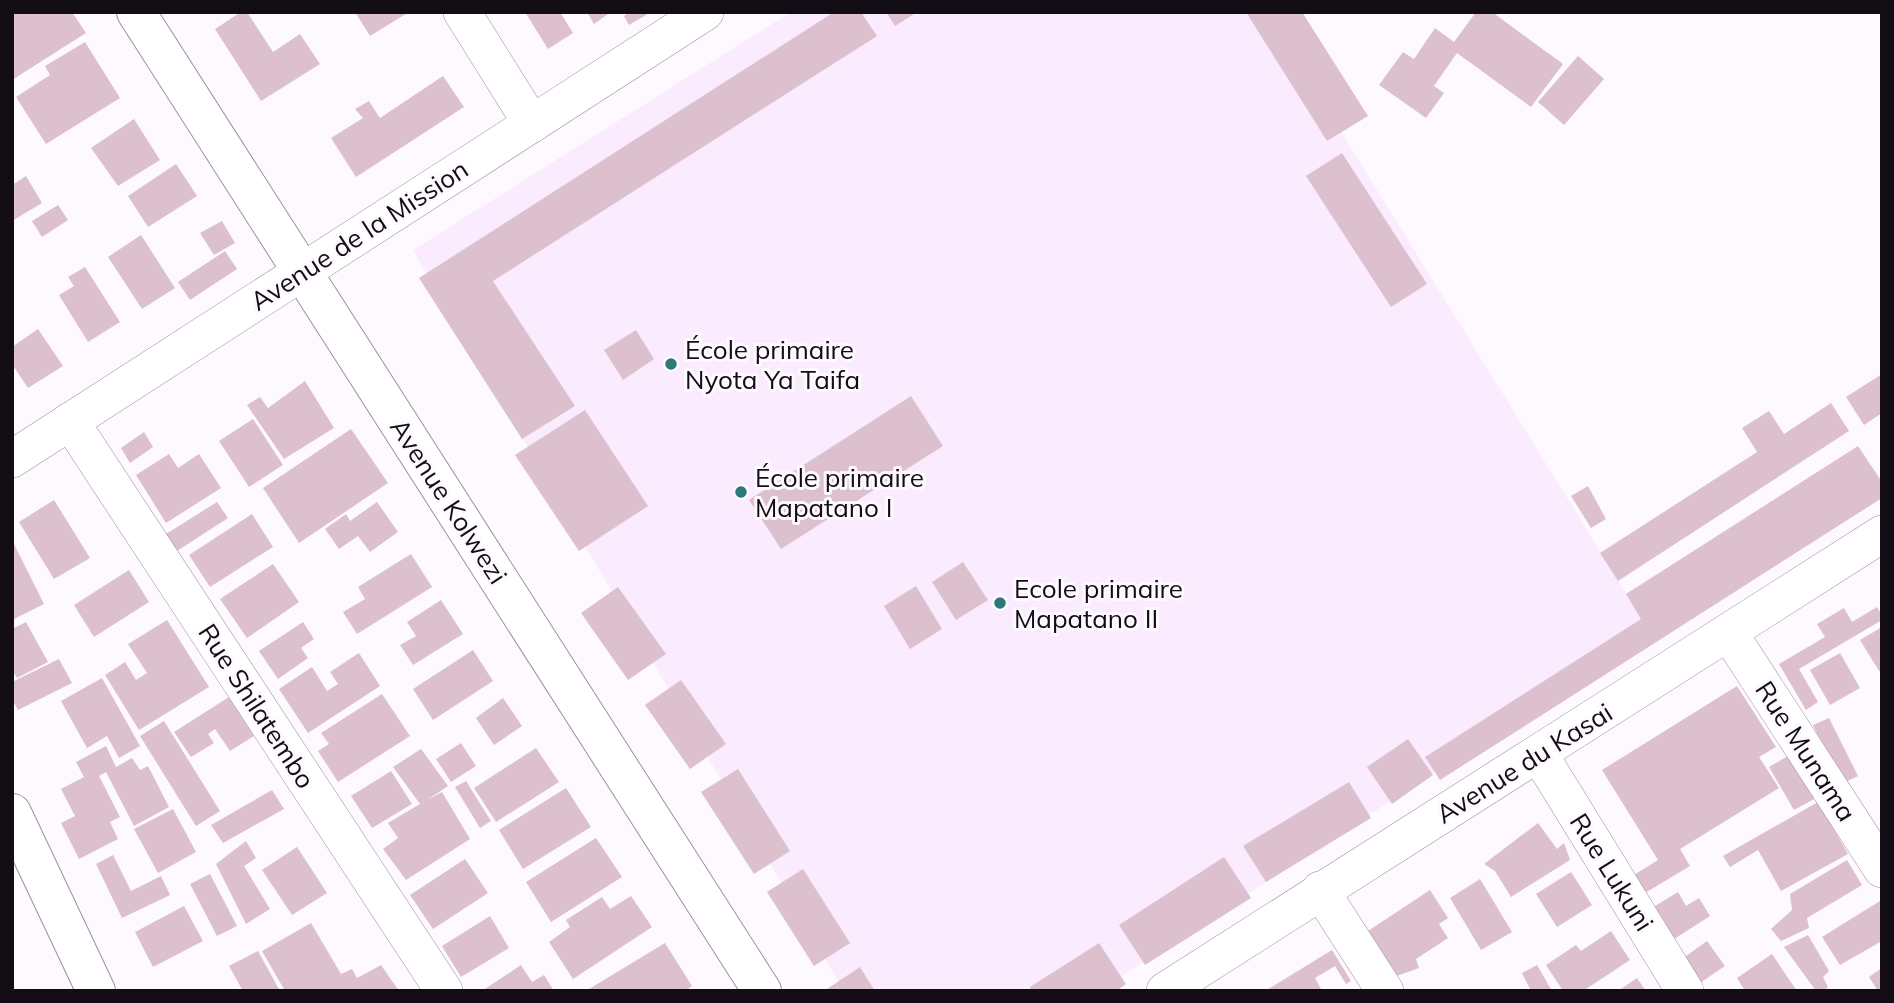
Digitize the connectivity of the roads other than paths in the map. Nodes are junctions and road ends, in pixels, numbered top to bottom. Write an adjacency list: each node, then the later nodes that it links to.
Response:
1 (136, 12): 5 (street, Avenue Kolwezi)
2 (462, 12): 4 (street)
3 (705, 12): 4 (street, Avenue de la Mission)
4 (532, 124): 5 (street, Avenue de la Mission)
5 (303, 272): 6 (street, Avenue de la Mission); 16 (street, Avenue Kolwezi)
6 (70, 421): 7 (street, Avenue de la Mission); 15 (street, Rue Shilatembo)
7 (12, 458)
8 (1882, 534): 9 (street, Avenue du Kasai)
9 (1729, 632): 10 (street, Avenue du Kasai); 12 (street, Rue Munama)
10 (1539, 754): 13 (street, Avenue du Kasai); 19 (street, Rue Lukuni)
11 (12, 813): 14 (street)
12 (1882, 869)
13 (1320, 890): 17 (street, Avenue du Kasai); 18 (street)
14 (96, 991)
15 (444, 991)
16 (762, 991)
17 (1166, 991)
18 (1385, 991)
19 (1685, 991)

